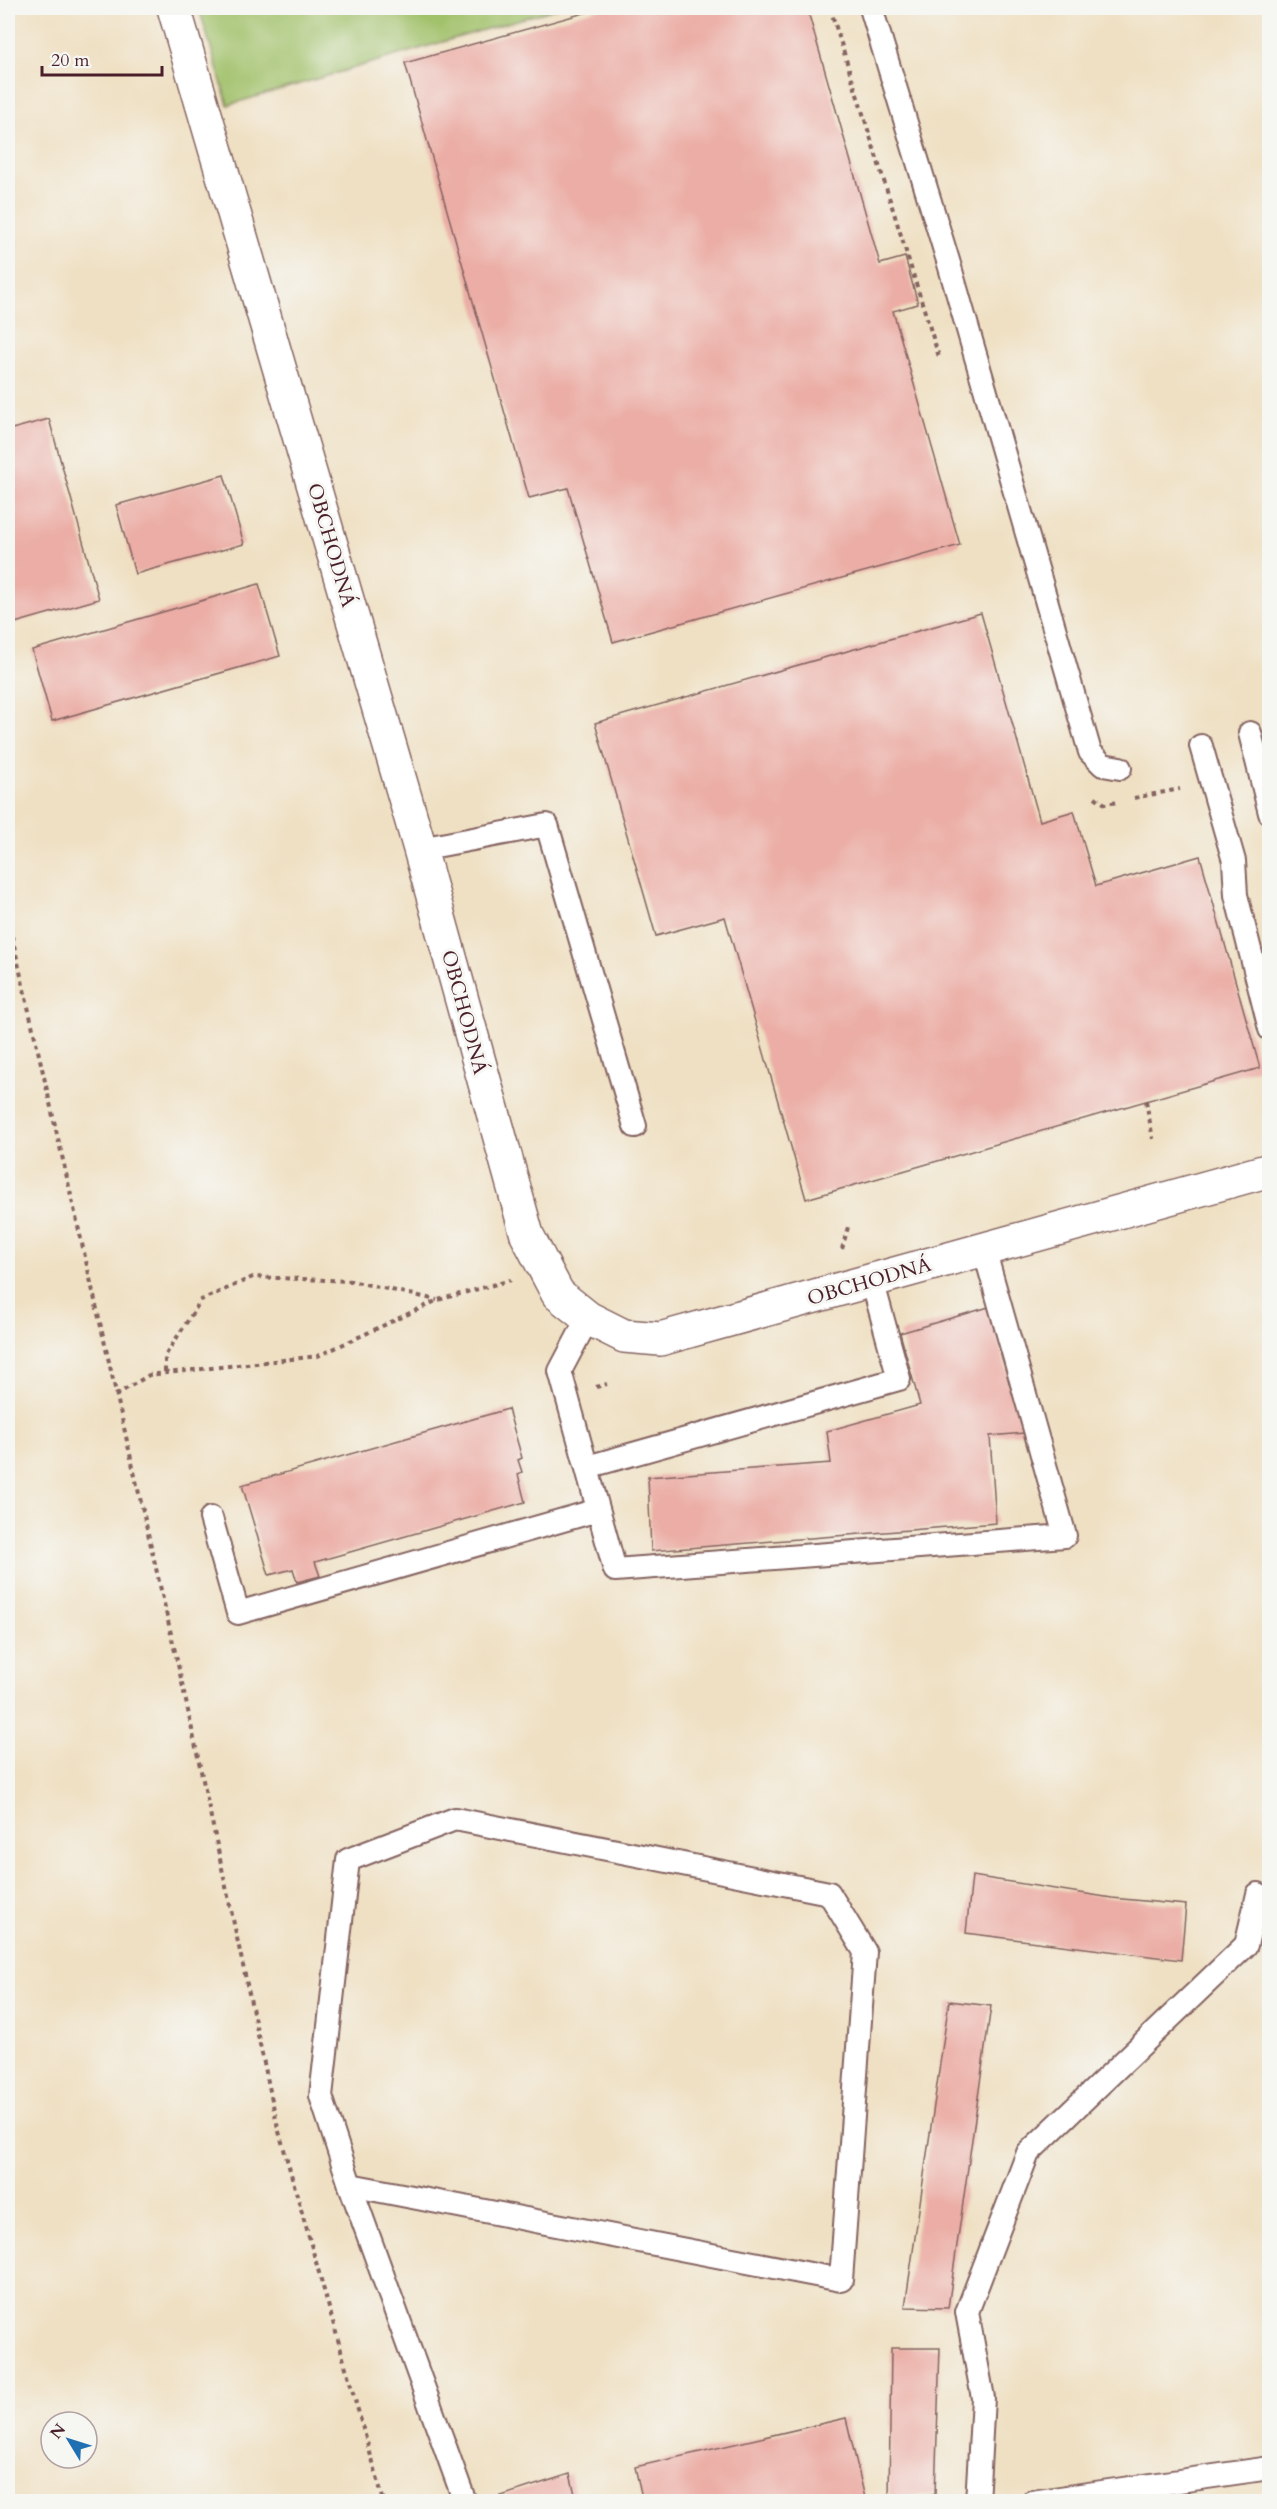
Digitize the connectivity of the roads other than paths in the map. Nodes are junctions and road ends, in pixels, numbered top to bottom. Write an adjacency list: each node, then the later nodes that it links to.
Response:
1 (174, 8): 7 (street, OBCHODNÁ)
2 (871, 8): 5 (lane)
3 (1250, 733): 6 (lane)
4 (1201, 746): 8 (lane)
5 (1120, 768)
6 (1269, 813)
7 (420, 849): 9 (lane); 13 (street, OBCHODNÁ)
8 (1269, 1029)
9 (634, 1126)
10 (1269, 1170): 11 (street, OBCHODNÁ)
11 (984, 1249): 12 (street, OBCHODNÁ); 15 (lane)
12 (872, 1280): 13 (street, OBCHODNÁ); 14 (lane)
13 (588, 1318): 14 (lane)
14 (586, 1467): 15 (lane)
15 (598, 1510): 16 (lane)
16 (211, 1518)
17 (1258, 1894): 21 (lane)
18 (350, 2185): 18 (lane); 20 (lane)
19 (1269, 2468): 22 (lane)
20 (465, 2502)
21 (976, 2502)
22 (1032, 2502)

